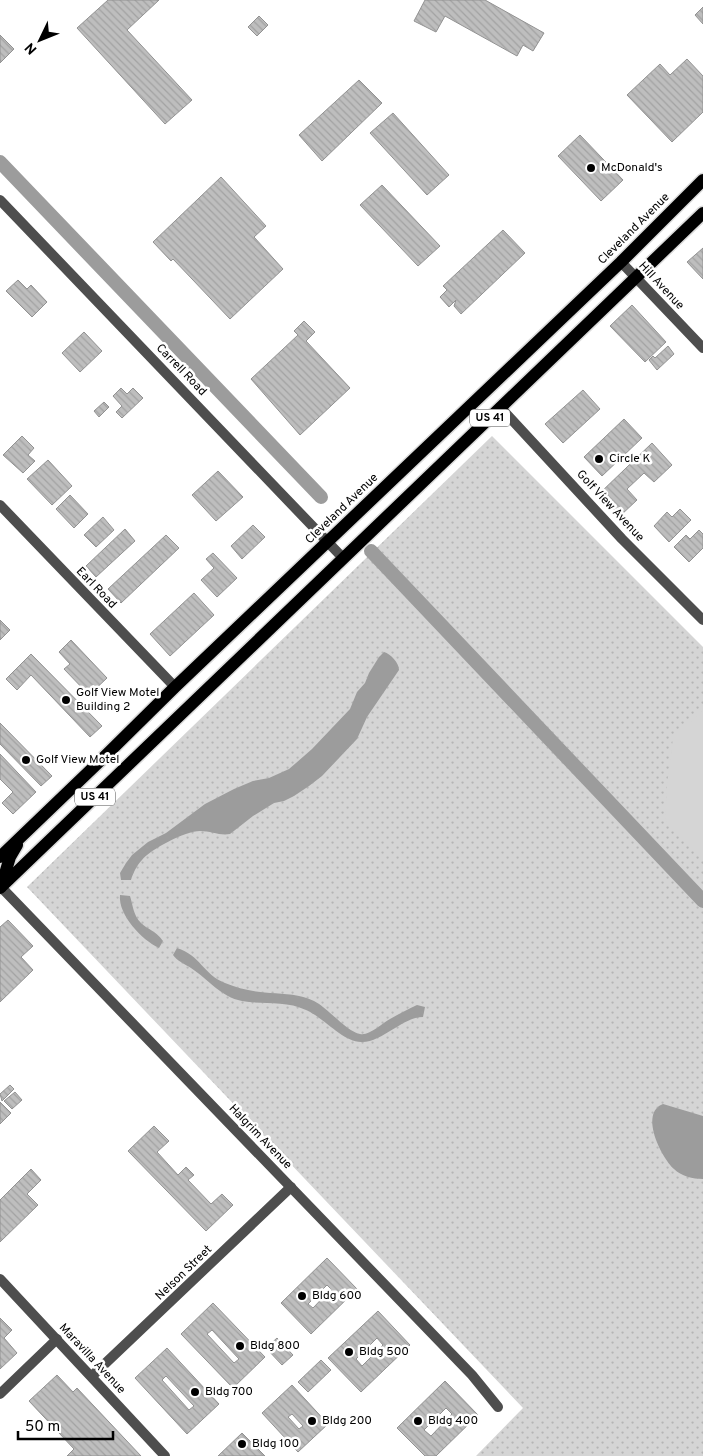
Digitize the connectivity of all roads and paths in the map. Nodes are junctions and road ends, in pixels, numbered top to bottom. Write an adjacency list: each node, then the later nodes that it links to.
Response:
1 (703, 180): 4 (main road, Cleveland Avenue / US 41)
2 (0, 200): 9 (street, Carrell Road)
3 (703, 213): 5 (main road, US 41)
4 (621, 262): 5 (street, Hill Avenue); 9 (main road, Cleveland Avenue / US 41)
5 (636, 278): 6 (street, Hill Avenue); 7 (main road, US 41)
6 (703, 348)
7 (500, 407): 10 (main road, US 41); 11 (street, Golf View Avenue)
8 (0, 505): 12 (street, Earl Road)
9 (328, 541): 10 (street, Carrell Road); 12 (main road, Cleveland Avenue / US 41)
10 (343, 558): 15 (main road, US 41)
11 (703, 620)
12 (175, 687): 13 (main road, Cleveland Avenue / US 41)
13 (25, 833): 14 (main road, Cleveland Avenue / US 41); 15 (main road)
14 (0, 857)
15 (0, 888): 16 (street, Halgrim Avenue)
16 (291, 1187): 19 (street, Nelson Street); 21 (street, Halgrim Avenue)
17 (0, 1279): 18 (street, Maravilla Avenue)
18 (57, 1339): 19 (street, Maravilla Avenue); 20 (street)
19 (92, 1376): 22 (street, Maravilla Avenue)
20 (0, 1394)
21 (498, 1407)
22 (165, 1456)

